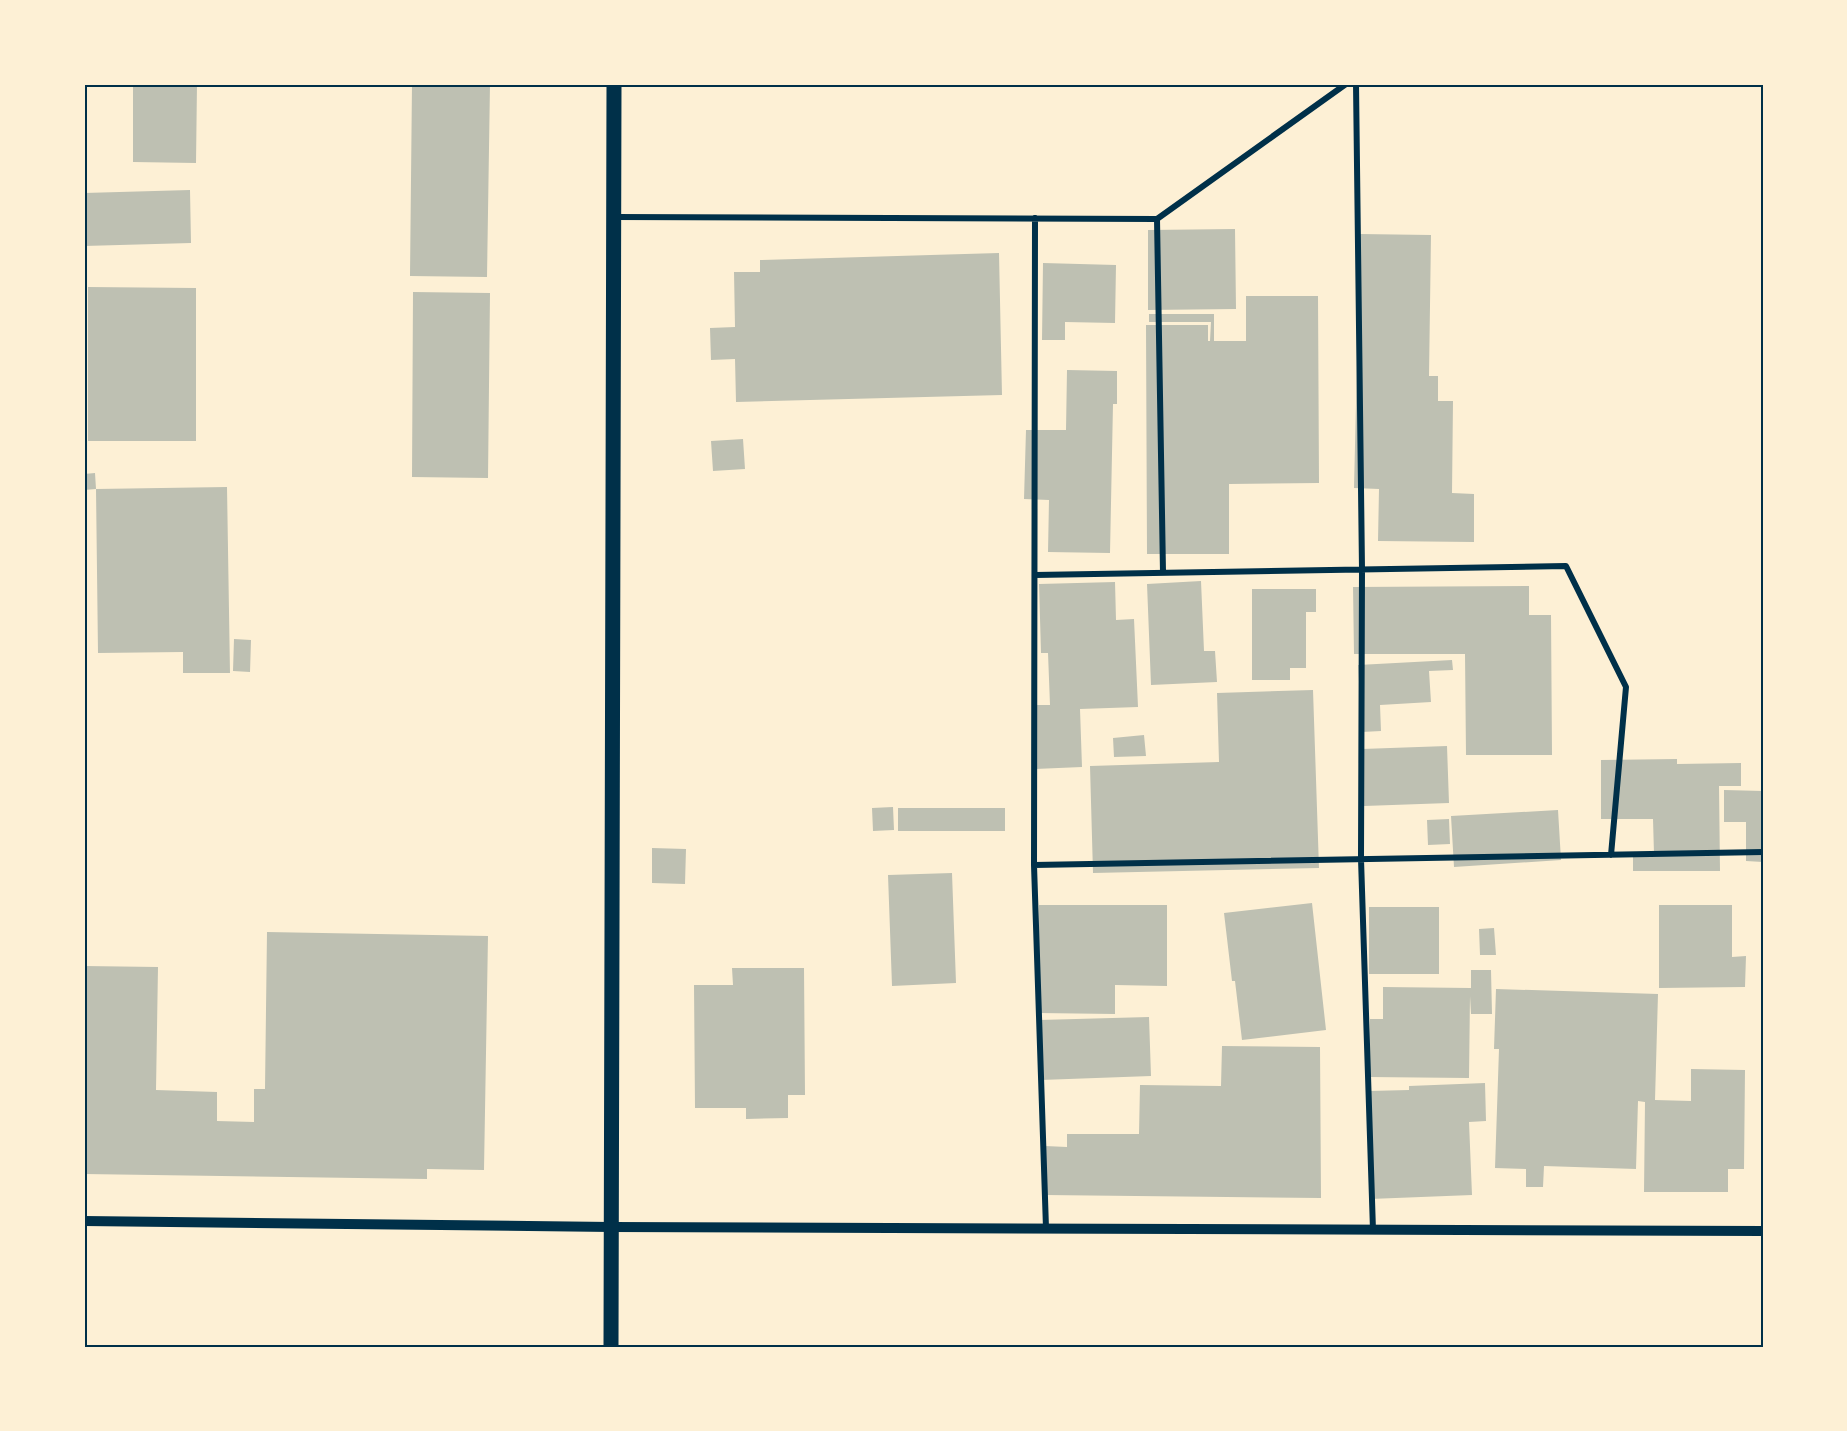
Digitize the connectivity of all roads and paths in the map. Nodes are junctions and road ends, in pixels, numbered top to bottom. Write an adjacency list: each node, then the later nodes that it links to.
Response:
1 (614, 84): 4 (main road)
2 (1346, 84): 6 (street)
3 (1356, 84): 7 (street)
4 (614, 217): 5 (street); 15 (main road)
5 (1035, 218): 6 (street); 9 (street)
6 (1157, 219): 8 (street)
7 (1362, 570): 8 (street); 11 (street); 12 (street)
8 (1163, 572): 9 (street)
9 (1035, 575): 13 (street)
10 (1763, 852): 11 (street)
11 (1611, 855): 12 (street)
12 (1361, 859): 13 (street); 17 (street)
13 (1034, 865): 16 (street)
14 (84, 1221): 15 (street)
15 (611, 1227): 16 (street); 19 (main road)
16 (1046, 1228): 17 (street)
17 (1373, 1230): 18 (street)
18 (1763, 1231)
19 (611, 1347)

